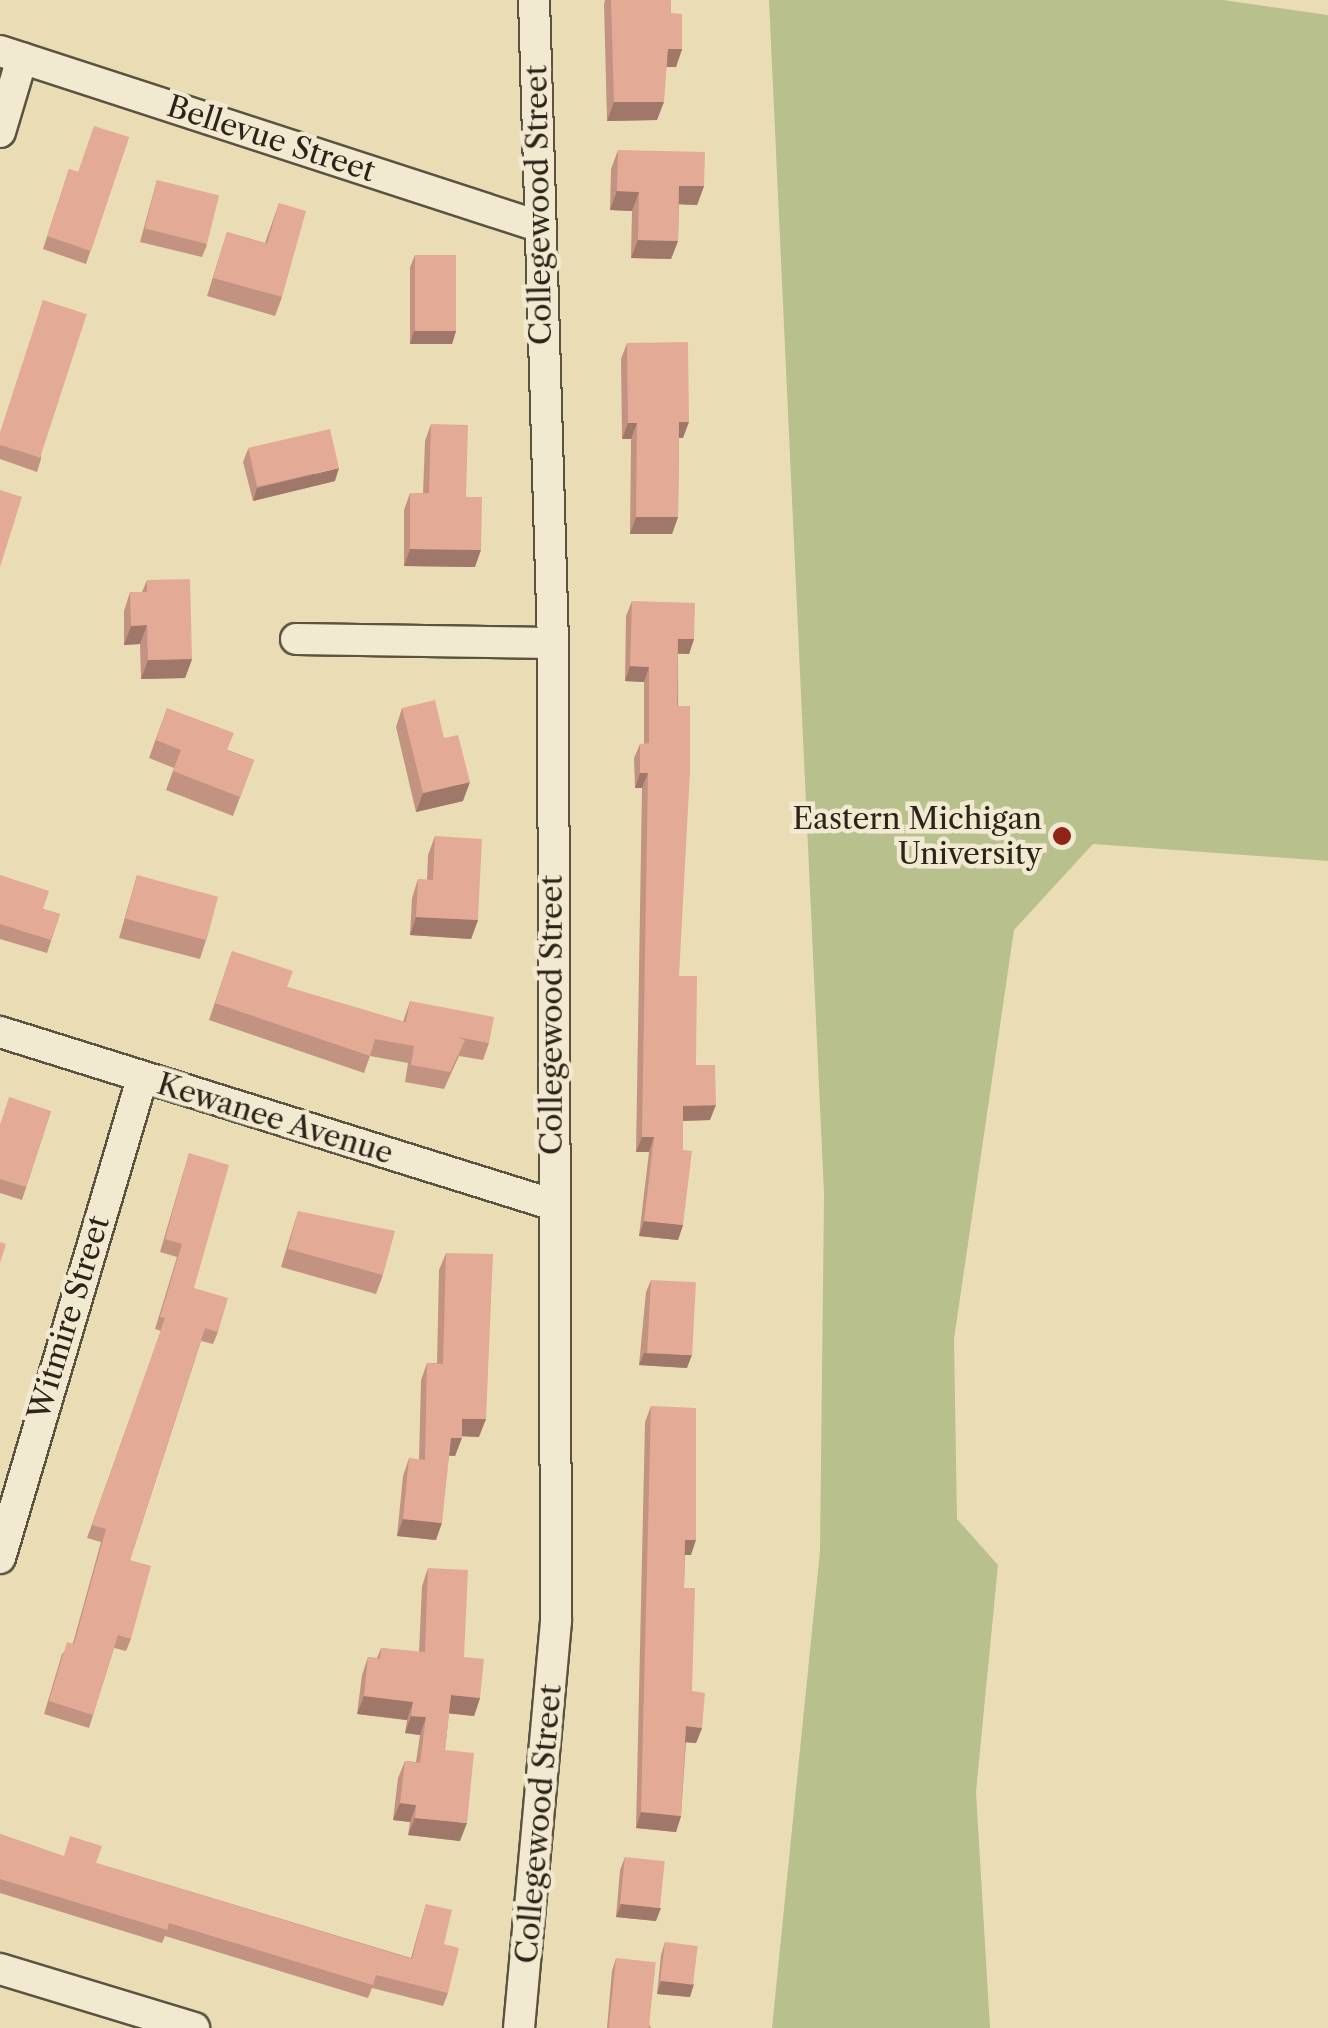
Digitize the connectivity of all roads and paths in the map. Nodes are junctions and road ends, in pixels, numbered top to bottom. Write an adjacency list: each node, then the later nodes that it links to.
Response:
1 (534, 0): 4 (street, Collegewood Street)
2 (11, 54): 3 (street); 4 (street, Bellevue Street)
3 (0, 132)
4 (542, 227): 6 (street, Collegewood Street)
5 (296, 639): 6 (street)
6 (553, 642): 9 (street, Collegewood Street)
7 (0, 1032): 8 (street, Kewanee Avenue)
8 (142, 1079): 9 (street, Kewanee Avenue); 10 (street, Witmire Street)
9 (551, 1204): 13 (street, Collegewood Street)
10 (0, 1558)
11 (0, 1969): 12 (street)
12 (194, 2028)
13 (519, 2028)

